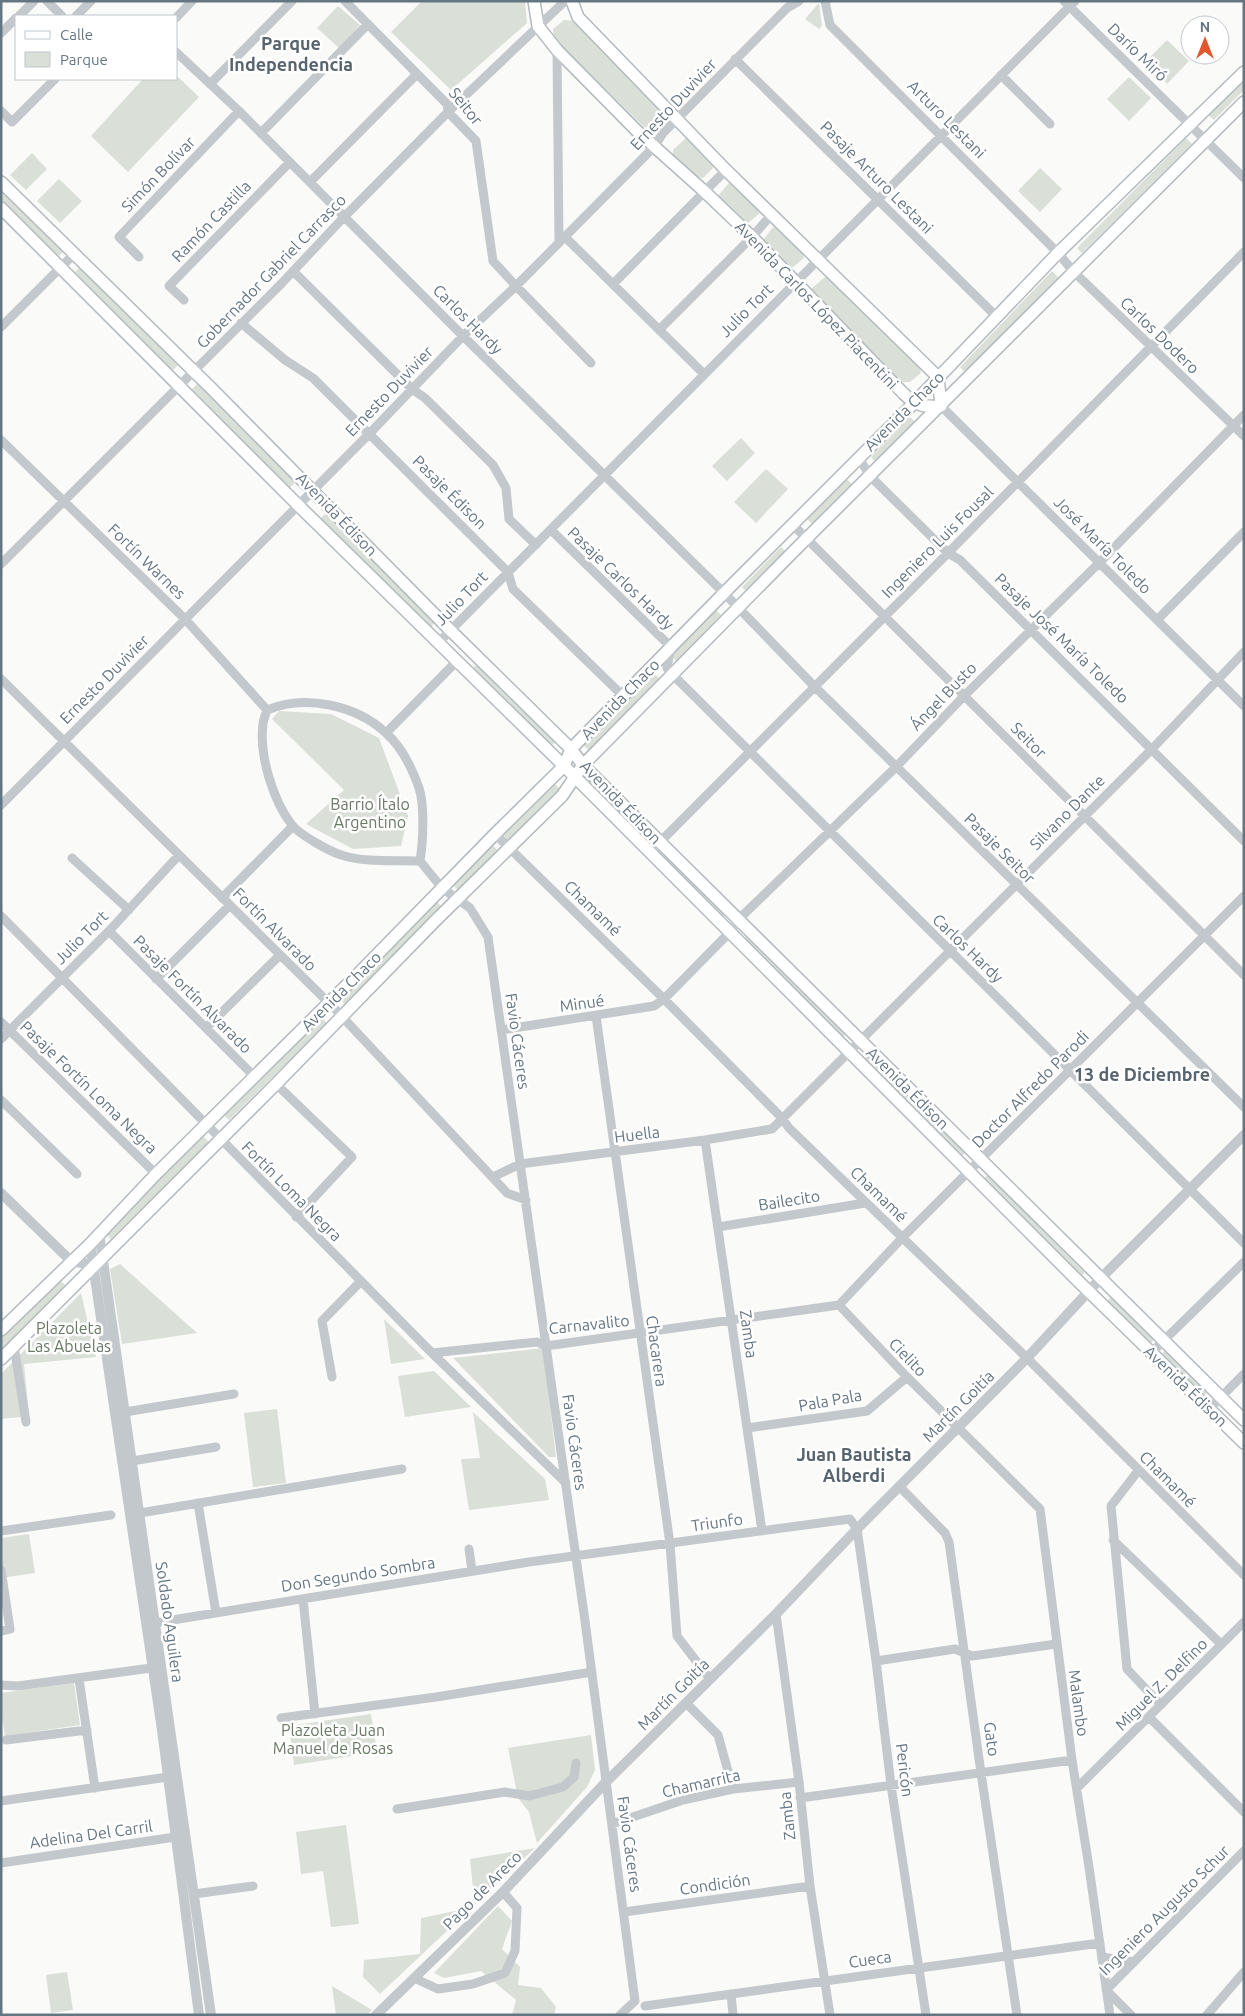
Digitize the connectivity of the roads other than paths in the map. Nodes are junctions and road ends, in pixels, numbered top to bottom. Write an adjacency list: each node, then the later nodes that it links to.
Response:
1 (34, 1): 13 (street)
2 (48, 1): 14 (street)
3 (91, 1): 15 (street)
4 (192, 1): 16 (street)
5 (292, 1): 28 (street)
6 (345, 1): 18 (street, Seitor)
7 (534, 1): 19 (main road, Avenida Carlos López Piacentini)
8 (565, 1): 19 (street, Gobernador Gabriel Carrasco)
9 (572, 1): 33 (main road, Avenida Carlos López Piacentini)
10 (799, 1): 23 (street, Ernesto Duvivier)
11 (825, 1): 37 (street, Arturo Lestani)
12 (1070, 3): 26 (street, Julio Tort); 35 (street, Darío Miró)
13 (19, 15)
14 (61, 15)
15 (77, 15)
16 (178, 16)
17 (15, 19): 20 (street)
18 (368, 24): 25 (street, Seitor); 36 (street)
19 (538, 26): 21 (main road, Avenida Carlos López Piacentini); 32 (street, Gobernador Gabriel Carrasco)
20 (1, 33)
21 (557, 50): 39 (main road, Avenida Carlos López Piacentini); 51 (street)
22 (178, 54): 28 (street, Carlos Hardy)
23 (735, 60): 33 (street, Ernesto Duvivier); 46 (street, Pasaje Arturo Lestani)
24 (1244, 72): 35 (main road, Avenida Chaco)
25 (417, 74): 32 (street, Seitor); 44 (street)
26 (1001, 75): 34 (street); 37 (street, Julio Tort)
27 (54, 80): 30 (street)
28 (210, 84): 31 (street, Carlos Hardy)
29 (1244, 102): 38 (main road, Avenida Chaco)
30 (1, 111)
31 (239, 111): 36 (street, Carlos Hardy); 55 (street, Simón Bolívar)
32 (448, 112): 49 (street, Gobernador Gabriel Carrasco); 62 (street, Seitor)
33 (677, 119): 39 (street, Ernesto Duvivier); 41 (main road, Avenida Carlos López Piacentini)
34 (1050, 124)
35 (1191, 125): 38 (street, Darío Miró); 53 (main road, Avenida Chaco)
36 (260, 133): 40 (street, Carlos Hardy)
37 (942, 135): 46 (street, Julio Tort); 53 (street, Arturo Lestani)
38 (1206, 141): 42 (street, Darío Miró); 58 (main road, Avenida Chaco)
39 (654, 147): 45 (main road, Avenida Carlos López Piacentini); 51 (street, Ernesto Duvivier)
40 (290, 162): 44 (street, Carlos Hardy); 63 (street, Ramón Castilla)
41 (726, 170): 45 (street); 48 (main road, Avenida Carlos López Piacentini)
42 (1244, 178)
43 (1, 182): 54 (main road, Avenida Édison)
44 (310, 182): 49 (street, Carlos Hardy)
45 (705, 192): 50 (main road, Avenida Carlos López Piacentini); 61 (street)
46 (878, 199): 56 (street, Julio Tort); 64 (street, Pasaje Arturo Lestani)
47 (1, 208): 57 (main road, Avenida Édison)
48 (772, 214): 50 (street); 56 (main road, Avenida Carlos López Piacentini)
49 (344, 217): 59 (street, Gobernador Gabriel Carrasco); 68 (street, Carlos Hardy)
50 (752, 237): 60 (main road, Avenida Carlos López Piacentini); 67 (street)
51 (561, 239): 61 (street); 62 (street, Ernesto Duvivier)
52 (1244, 252): 69 (street, Ingeniero Luis Fousal)
53 (1058, 253): 58 (street, Carlos Dodero); 64 (main road, Avenida Chaco)
54 (74, 254): 57 (street); 71 (main road, Avenida Édison)
55 (139, 257)
56 (818, 260): 60 (street, Julio Tort); 73 (main road, Avenida Carlos López Piacentini)
57 (60, 267): 66 (street); 74 (main road, Avenida Édison)
58 (1073, 270): 69 (street, Carlos Dodero); 77 (main road, Avenida Chaco)
59 (293, 271): 65 (street, Gobernador Gabriel Carrasco); 75 (street)
60 (795, 282): 72 (street, Julio Tort); 76 (main road, Avenida Carlos López Piacentini)
61 (613, 284): 67 (street)
62 (516, 286): 68 (street, Ernesto Duvivier); 70 (street)
63 (184, 300)
64 (997, 317): 73 (main road, Avenida Chaco)
65 (241, 323): 71 (street, Gobernador Gabriel Carrasco); 80 (street, Pasaje Édison)
66 (1, 327)
67 (659, 330): 72 (street)
68 (463, 336): 75 (street, Ernesto Duvivier); 84 (street, Carlos Hardy)
69 (1151, 347): 79 (street, Carlos Dodero); 86 (street, Ingeniero Luis Fousal)
70 (591, 363)
71 (193, 372): 74 (street, Gobernador Gabriel Carrasco); 87 (main road, Avenida Édison)
72 (704, 374): 84 (street, Julio Tort)
73 (938, 377): 76 (main road, Avenida Chaco); 77 (main road)
74 (180, 385): 88 (street, Gobernador Gabriel Carrasco); 89 (main road, Avenida Édison)
75 (412, 389): 80 (street, Ernesto Duvivier); 94 (street)
76 (914, 404): 77 (main road); 83 (main road, Avenida Chaco)
77 (941, 406): 85 (main road, Avenida Chaco); 86 (street, José María Toledo)
78 (1244, 415): 79 (street, Ángel Busto)
79 (1233, 426): 81 (street, Carlos Dodero); 96 (street, Ángel Busto)
80 (370, 433): 87 (street, Ernesto Duvivier); 98 (street, Pasaje Édison)
81 (1244, 436)
82 (1, 440): 88 (street, Fortín Warnes)
83 (859, 458): 85 (street, Pasaje José María Toledo); 90 (main road, Avenida Chaco)
84 (605, 475): 91 (street, Julio Tort); 99 (street, Carlos Hardy)
85 (870, 476): 93 (main road, Avenida Chaco); 95 (street, Pasaje José María Toledo)
86 (1017, 482): 95 (street, Ingeniero Luis Fousal); 96 (street, José María Toledo)
87 (314, 490): 89 (street, Ernesto Duvivier); 105 (main road, Avenida Édison)
88 (63, 501): 97 (street, Gobernador Gabriel Carrasco); 102 (street, Fortín Warnes)
89 (298, 504): 102 (street, Ernesto Duvivier); 106 (main road, Avenida Édison)
90 (793, 525): 93 (street, Seitor); 99 (main road, Avenida Chaco)
91 (551, 530): 94 (street, Julio Tort); 107 (street, Pasaje Carlos Hardy)
92 (1244, 532): 103 (street)
93 (806, 539): 100 (main road, Avenida Chaco); 101 (street, Seitor)
94 (536, 545): 98 (street, Julio Tort)
95 (948, 553): 101 (street, Ingeniero Luis Fousal); 104 (street, Pasaje José María Toledo)
96 (1099, 563): 103 (street, José María Toledo); 104 (street, Ángel Busto)
97 (1, 564)
98 (508, 572): 105 (street, Julio Tort); 114 (street, Pasaje Édison)
99 (724, 592): 100 (street, Carlos Hardy); 107 (main road, Avenida Chaco)
100 (738, 607): 110 (main road, Avenida Chaco); 113 (street, Pasaje Seitor)
101 (884, 616): 113 (street, Ingeniero Luis Fousal); 115 (street, Seitor)
102 (185, 619): 117 (street, Fortín Warnes); 119 (street, Ernesto Duvivier)
103 (1157, 620): 112 (street, José María Toledo)
104 (1031, 628): 115 (street, Ángel Busto); 121 (street, Pasaje José María Toledo)
105 (450, 630): 106 (street, Julio Tort); 120 (main road, Avenida Édison)
106 (439, 642): 109 (main road, Avenida Édison)
107 (671, 647): 110 (street, Pasaje Carlos Hardy); 114 (main road, Avenida Chaco)
108 (1244, 652): 112 (street, Silvano Dante)
109 (457, 661): 118 (street); 124 (main road, Avenida Édison)
110 (672, 674): 122 (street, Carlos Hardy); 123 (main road, Avenida Chaco)
111 (1, 679): 119 (street, Fortín Alvarado)
112 (1218, 680): 116 (street, José María Toledo); 121 (street, Silvano Dante)
113 (814, 686): 122 (street, Ingeniero Luis Fousal); 125 (street, Pasaje Seitor)
114 (623, 696): 120 (main road, Avenida Chaco)
115 (964, 696): 125 (street, Ángel Busto); 128 (street, Seitor)
116 (1244, 706)
117 (268, 710): 118 (street); 129 (street)
118 (386, 733): 138 (street)
119 (64, 741): 127 (street, Ernesto Duvivier); 136 (street, Fortín Alvarado)
120 (571, 749): 123 (main road, Avenida Édison); 124 (main road, Avenida Chaco)
121 (1152, 749): 128 (street, Silvano Dante); 132 (street, Pasaje José María Toledo)
122 (750, 751): 130 (street, Carlos Hardy); 133 (street, Ingeniero Luis Fousal)
123 (583, 765): 126 (main road, Avenida Chaco); 133 (main road, Avenida Édison)
124 (564, 766): 126 (main road, Avenida Édison); 131 (main road, Avenida Chaco)
125 (896, 766): 130 (street, Ángel Busto); 139 (street, Pasaje Seitor)
126 (576, 777): 134 (main road, Avenida Chaco); 135 (main road, Avenida Édison)
127 (1, 805)
128 (1083, 816): 139 (street, Silvano Dante); 150 (street, Seitor)
129 (293, 826): 138 (street); 142 (street)
130 (829, 831): 147 (street, Ángel Busto); 151 (street, Carlos Hardy)
131 (495, 834): 134 (street, Chamamé); 140 (main road, Avenida Chaco)
132 (1244, 841)
133 (660, 842): 135 (street, Ingeniero Luis Fousal); 147 (main road, Avenida Édison)
134 (508, 847): 143 (main road, Avenida Chaco); 156 (street, Chamamé)
135 (650, 852): 149 (main road, Avenida Édison)
136 (179, 855): 142 (street, Fortín Alvarado); 145 (street, Julio Tort)
137 (72, 858): 145 (street)
138 (420, 861): 140 (street)
139 (1016, 884): 151 (street, Silvano Dante); 158 (street, Pasaje Seitor)
140 (442, 888): 143 (street, Favio Cáceres); 157 (main road, Avenida Chaco)
141 (1244, 896): 150 (street, Doctor Alfredo Parodi)
142 (222, 898): 144 (street, Fortín Alvarado)
143 (457, 899): 159 (main road, Avenida Chaco); 164 (street, Favio Cáceres)
144 (230, 905): 152 (street, Fortín Alvarado); 155 (street)
145 (129, 910): 148 (street, Julio Tort)
146 (1, 916): 154 (street, Fortín Loma Negra)
147 (739, 919): 149 (street, Ángel Busto); 166 (main road, Avenida Édison)
148 (109, 931): 154 (street, Julio Tort); 155 (street, Pasaje Fortín Alvarado)
149 (730, 932): 156 (street, Ángel Busto); 167 (main road, Avenida Édison)
150 (1205, 936): 153 (street, Seitor); 158 (street, Doctor Alfredo Parodi)
151 (948, 951): 166 (street, Silvano Dante); 168 (street, Carlos Hardy)
152 (280, 955): 157 (street, Fortín Alvarado); 162 (street)
153 (1244, 975)
154 (62, 977): 163 (street, Julio Tort); 174 (street, Fortín Loma Negra)
155 (156, 980): 162 (street, Pasaje Fortín Alvarado)
156 (664, 999): 160 (street, Minué); 173 (street, Chamamé)
157 (329, 1003): 159 (street, Fortín Alvarado); 169 (main road, Avenida Chaco)
158 (1136, 1004): 168 (street, Doctor Alfredo Parodi); 172 (street, Pasaje Seitor)
159 (341, 1016): 170 (main road, Avenida Chaco); 184 (street, Fortín Alvarado)
160 (596, 1016): 164 (street, Minué); 178 (street, Chacarera)
161 (1, 1022): 163 (street, Pasaje Fortín Loma Negra)
162 (206, 1028): 169 (street, Pasaje Fortín Alvarado)
163 (10, 1030): 165 (street, Julio Tort); 183 (street, Pasaje Fortín Loma Negra)
164 (501, 1030): 180 (street, Favio Cáceres)
165 (1, 1039)
166 (862, 1041): 167 (street, Silvano Dante); 179 (main road, Avenida Édison)
167 (850, 1052): 173 (street, Silvano Dante); 181 (main road, Avenida Édison)
168 (1071, 1069): 179 (street, Doctor Alfredo Parodi); 185 (street, Carlos Hardy)
169 (255, 1077): 174 (main road, Avenida Chaco)
170 (276, 1084): 176 (main road, Avenida Chaco); 189 (street)
171 (1, 1100): 182 (street)
172 (1244, 1107)
173 (782, 1118): 177 (street, Huella); 188 (street, Chamamé)
174 (206, 1124): 176 (street, Fortín Loma Negra); 183 (main road, Avenida Chaco)
175 (1244, 1135): 185 (street, Martín Goitía)
176 (219, 1139): 189 (street, Fortín Loma Negra); 195 (main road, Avenida Chaco)
177 (705, 1140): 178 (street, Huella); 190 (street, Zamba)
178 (614, 1152): 180 (street, Huella); 205 (street, Chacarera)
179 (980, 1160): 181 (street, Doctor Alfredo Parodi); 199 (main road, Avenida Édison)
180 (520, 1164): 184 (street, Huella); 187 (street, Favio Cáceres)
181 (969, 1171): 192 (street, Doctor Alfredo Parodi); 201 (main road, Avenida Édison)
182 (77, 1174)
183 (156, 1174): 191 (main road, Avenida Chaco)
184 (492, 1177): 187 (street, Fortín Alvarado)
185 (1190, 1188): 193 (street, Carlos Hardy); 199 (street, Martín Goitía)
186 (1, 1193): 196 (street)
187 (526, 1200): 208 (street, Favio Cáceres)
188 (866, 1203): 190 (street, Bailecito); 192 (street, Chamamé)
189 (296, 1217): 200 (street, Fortín Loma Negra)
190 (718, 1227): 203 (street, Zamba)
191 (99, 1233): 194 (main road, Avenida Chaco); 195 (street, Soldado Aguilera)
192 (903, 1237): 202 (street, Doctor Alfredo Parodi); 212 (street, Chamamé)
193 (1244, 1243)
194 (90, 1244): 196 (main road, Avenida Chaco); 198 (street, Soldado Aguilera)
195 (102, 1255): 198 (main road, Avenida Chaco); 219 (street, Soldado Aguilera)
196 (71, 1261): 198 (street); 204 (main road, Avenida Chaco)
197 (1244, 1262): 206 (street)
198 (93, 1265): 207 (main road, Avenida Chaco); 232 (street, Soldado Aguilera)
199 (1100, 1279): 201 (street, Martín Goitía); 206 (main road, Avenida Édison)
200 (361, 1281): 210 (street, Fortín Loma Negra); 215 (street)
201 (1090, 1292): 209 (main road, Avenida Édison); 212 (street, Martín Goitía)
202 (839, 1305): 203 (street, Carnavalito); 214 (street, Cielito)
203 (732, 1322): 205 (street, Carnavalito); 222 (street, Zamba)
204 (1, 1330)
205 (640, 1334): 208 (street, Carnavalito); 238 (street, Chacarera)
206 (1163, 1340): 209 (street); 217 (main road, Avenida Édison)
207 (14, 1346): 211 (main road, Avenida Chaco); 221 (street)
208 (546, 1346): 210 (street, Carnavalito); 229 (street, Favio Cáceres)
209 (1152, 1352): 218 (main road, Avenida Édison)
210 (432, 1353): 229 (street, Fortín Loma Negra)
211 (1, 1358)
212 (1027, 1358): 223 (street, Martín Goitía); 228 (street, Chamamé)
213 (1244, 1374): 217 (street)
214 (907, 1377): 222 (street, Pala Pala); 223 (street, Cielito)
215 (332, 1378)
216 (234, 1394): 219 (street)
217 (1221, 1397): 218 (street); 220 (main road, Avenida Édison)
218 (1210, 1408): 224 (main road, Avenida Édison)
219 (125, 1412): 226 (street, Soldado Aguilera)
220 (1244, 1420)
221 (26, 1422)
222 (747, 1428): 236 (street, Zamba)
223 (957, 1428): 230 (street, Martín Goitía); 250 (street, Malambo)
224 (1244, 1443)
225 (216, 1447): 226 (street)
226 (132, 1461): 232 (street, Soldado Aguilera)
227 (402, 1469): 231 (street)
228 (1138, 1471): 237 (street); 243 (street, Chamamé)
229 (566, 1483): 240 (street, Favio Cáceres)
230 (900, 1486): 234 (street, Martín Goitía); 252 (street, Gato)
231 (198, 1503): 232 (street); 245 (street)
232 (134, 1514): 248 (street, Soldado Aguilera)
233 (111, 1515): 235 (street)
234 (857, 1529): 236 (street, Triunfo); 246 (street, Martín Goitía); 253 (street, Pericón)
235 (1, 1531)
236 (762, 1531): 238 (street, Triunfo)
237 (1114, 1540): 251 (street); 260 (street)
238 (670, 1544): 240 (street, Triunfo); 256 (street, Chacarera)
239 (469, 1549): 242 (street)
240 (576, 1556): 242 (street, Don Segundo Sombra); 255 (street, Favio Cáceres)
241 (1, 1570): 249 (street)
242 (472, 1571): 244 (street, Don Segundo Sombra)
243 (1244, 1575)
244 (303, 1599): 245 (street, Don Segundo Sombra); 261 (street)
245 (216, 1613): 248 (street, Don Segundo Sombra)
246 (776, 1614): 256 (street, Martín Goitía); 272 (street, Zamba)
247 (1244, 1622): 251 (street, Miguel Z. Delfino)
248 (150, 1624): 254 (street, Soldado Aguilera); 265 (street, Soldado Aguilera)
249 (1, 1631)
250 (1056, 1644): 252 (street); 267 (street, Malambo)
251 (1221, 1644): 260 (street, Miguel Z. Delfino)
252 (965, 1652): 253 (street); 269 (street, Gato)
253 (876, 1661): 273 (street, Pericón)
254 (151, 1668): 257 (street); 265 (street, Soldado Aguilera)
255 (592, 1672): 261 (street); 271 (street, Favio Cáceres)
256 (710, 1678): 259 (street, Martín Goitía)
257 (79, 1679): 258 (street); 264 (street)
258 (1, 1686)
259 (686, 1703): 271 (street, Martín Goitía); 276 (street)
260 (1161, 1705): 262 (street, Miguel Z. Delfino)
261 (315, 1714): 263 (street)
262 (1149, 1717): 275 (street, Miguel Z. Delfino); 280 (street)
263 (281, 1718)
264 (86, 1730): 266 (street); 274 (street)
265 (167, 1738): 270 (street, Soldado Aguilera); 282 (street, Soldado Aguilera)
266 (6, 1740)
267 (1072, 1760): 269 (street); 275 (street, Malambo)
268 (576, 1763): 279 (street)
269 (981, 1773): 273 (street); 291 (street, Gato)
270 (168, 1777): 274 (street); 282 (street, Soldado Aguilera)
271 (606, 1782): 281 (street, Favio Cáceres); 287 (street, Pago de Areco)
272 (799, 1782): 276 (street, Chamarrita); 277 (street, Zamba)
273 (891, 1785): 277 (street); 294 (street, Pericón)
274 (95, 1788): 278 (street)
275 (1077, 1788): 290 (street, Malambo)
276 (733, 1789): 281 (street, Chamarrita)
277 (800, 1798): 286 (street, Zamba)
278 (1, 1801)
279 (396, 1809)
280 (1244, 1812)
281 (612, 1824): 289 (street, Favio Cáceres)
282 (181, 1836): 284 (street, Adelina Del Carril); 288 (street, Soldado Aguilera); 302 (street, Soldado Aguilera)
283 (1244, 1851): 293 (street, Ingeniero Augusto Schur)
284 (1, 1862)
285 (253, 1886): 288 (street)
286 (810, 1886): 289 (street, Condición); 297 (street, Zamba)
287 (503, 1892): 296 (street, Pago de Areco); 296 (street)
288 (194, 1894): 303 (street, Soldado Aguilera)
289 (624, 1912): 300 (street, Favio Cáceres)
290 (1100, 1942): 291 (street, Cueca); 292 (street, Malambo)
291 (1009, 1955): 294 (street, Cueca); 309 (street, Gato)
292 (1102, 1957): 293 (street); 298 (street, Malambo)
293 (1134, 1962): 298 (street, Ingeniero Augusto Schur)
294 (919, 1968): 297 (street, Cueca); 308 (street, Pericón)
295 (1244, 1972): 312 (street)
296 (414, 1978): 304 (street, Pago de Areco)
297 (825, 1981): 299 (street, Cueca); 307 (street, Zamba)
298 (1106, 1990): 310 (street, Malambo); 311 (street)
299 (731, 1994): 301 (street, Cueca); 306 (street)
300 (635, 2001): 301 (street); 305 (street)
301 (645, 2010)
302 (199, 2015)
303 (212, 2015)
304 (376, 2015)
305 (620, 2015)
306 (734, 2015)
307 (830, 2015)
308 (926, 2015)
309 (1017, 2015)
310 (1110, 2015)
311 (1130, 2015)
312 (1207, 2015)

